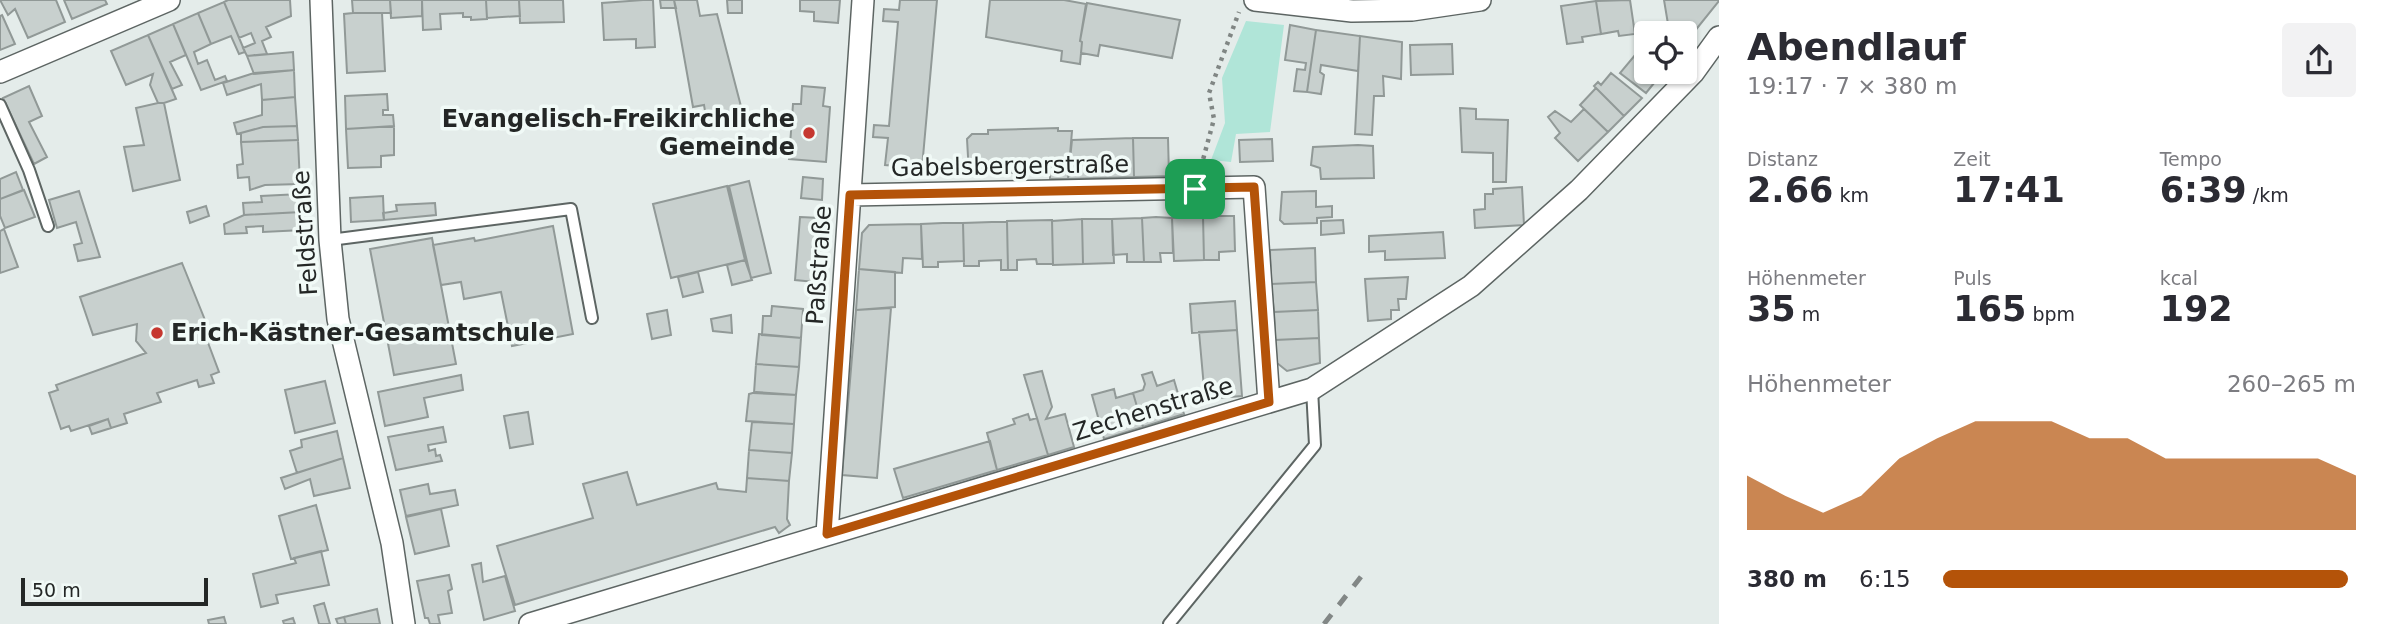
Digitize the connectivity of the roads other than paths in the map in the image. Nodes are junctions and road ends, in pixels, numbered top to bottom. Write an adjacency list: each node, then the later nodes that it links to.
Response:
1 (169, 0): 7 (street)
2 (321, 0): 11 (street, Feldstraße)
3 (863, 0): 9 (street, Paßstraße)
4 (1255, 0): 5 (street)
5 (1480, 0)
6 (1719, 37): 13 (street, Zechenstraße)
7 (0, 72)
8 (0, 105): 10 (lane)
9 (850, 195): 14 (street, Gabelsbergerstraße); 15 (street, Paßstraße)
10 (48, 226)
11 (330, 240): 12 (lane); 16 (street, Feldstraße)
12 (592, 318)
13 (1311, 389): 14 (street, Zechenstraße); 18 (lane)
14 (1269, 402): 15 (street, Zechenstraße)
15 (827, 534): 17 (street, Zechenstraße)
16 (404, 624)
17 (530, 624)
18 (1169, 624)

